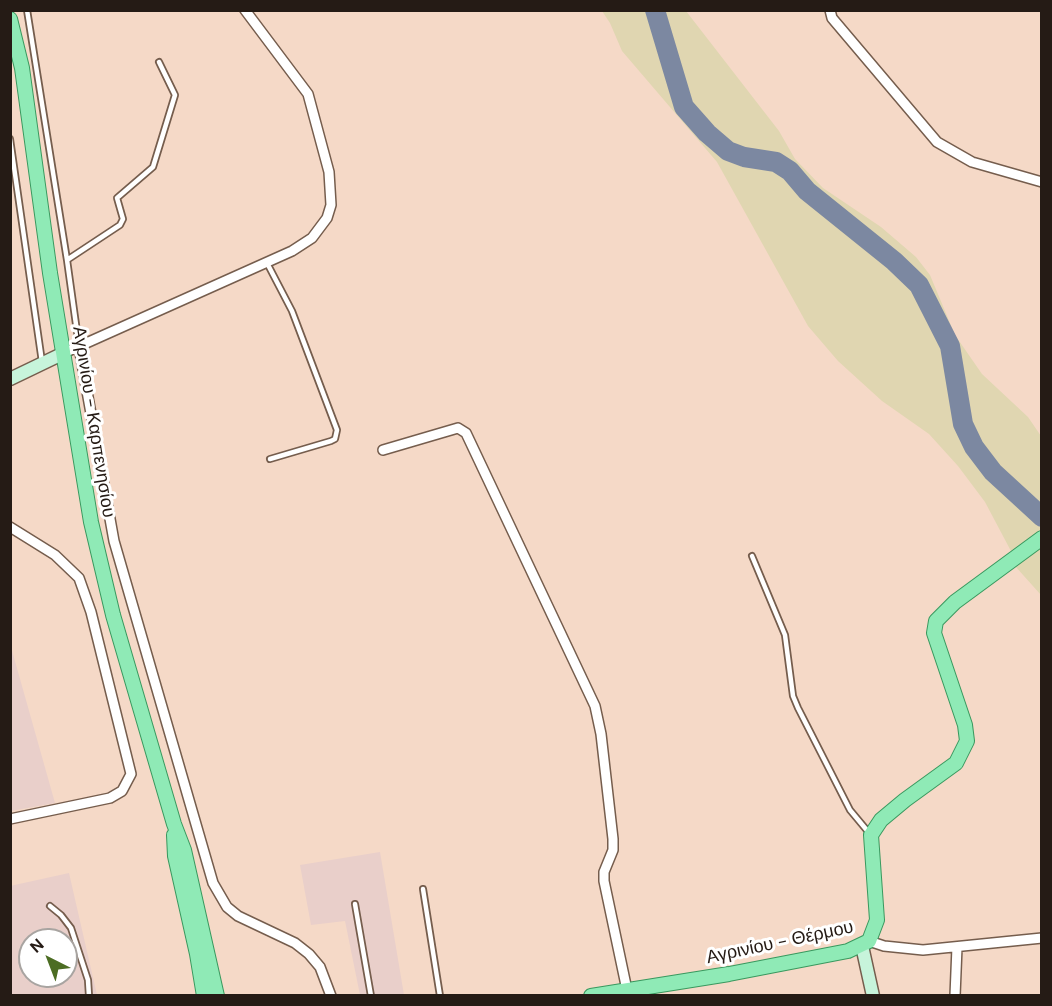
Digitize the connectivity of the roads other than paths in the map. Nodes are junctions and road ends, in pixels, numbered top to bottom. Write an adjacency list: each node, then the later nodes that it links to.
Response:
1 (27, 10): 8 (lane)
2 (245, 10): 9 (street)
3 (830, 10): 7 (street)
4 (10, 19): 11 (main road, Αγρινίου - Καρπενησίου)
5 (159, 62): 8 (lane)
6 (10, 139): 12 (lane)
7 (1041, 179)
8 (67, 260): 10 (lane)
9 (267, 262): 10 (street); 15 (lane)
10 (79, 347): 11 (street); 32 (street)
11 (64, 353): 12 (street); 20 (main road, Αγρινίου - Καρπενησίου)
12 (42, 364): 13 (street)
13 (10, 379)
14 (383, 450): 28 (street)
15 (270, 459)
16 (10, 528): 19 (street)
17 (1041, 538): 21 (main road)
18 (752, 556): 21 (lane)
19 (10, 819)
20 (174, 824): 30 (main road, Αγρινίου - Καρπενησίου); 31 (main road, Αγρινίου - Καρπενησίου)
21 (871, 835): 26 (main road, Αγρινίου - Θέρμου)
22 (423, 889): 34 (lane)
23 (355, 904): 33 (lane)
24 (50, 906): 29 (lane)
25 (1041, 938): 27 (street)
26 (865, 943): 27 (street); 28 (main road, Αγρινίου - Θέρμου); 36 (street)
27 (957, 946): 37 (street)
28 (627, 990): 35 (main road, Αγρινίου - Θέρμου)
29 (88, 996)
30 (204, 996)
31 (217, 996)
32 (331, 996)
33 (371, 996)
34 (440, 996)
35 (591, 996)
36 (873, 996)
37 (956, 996)

